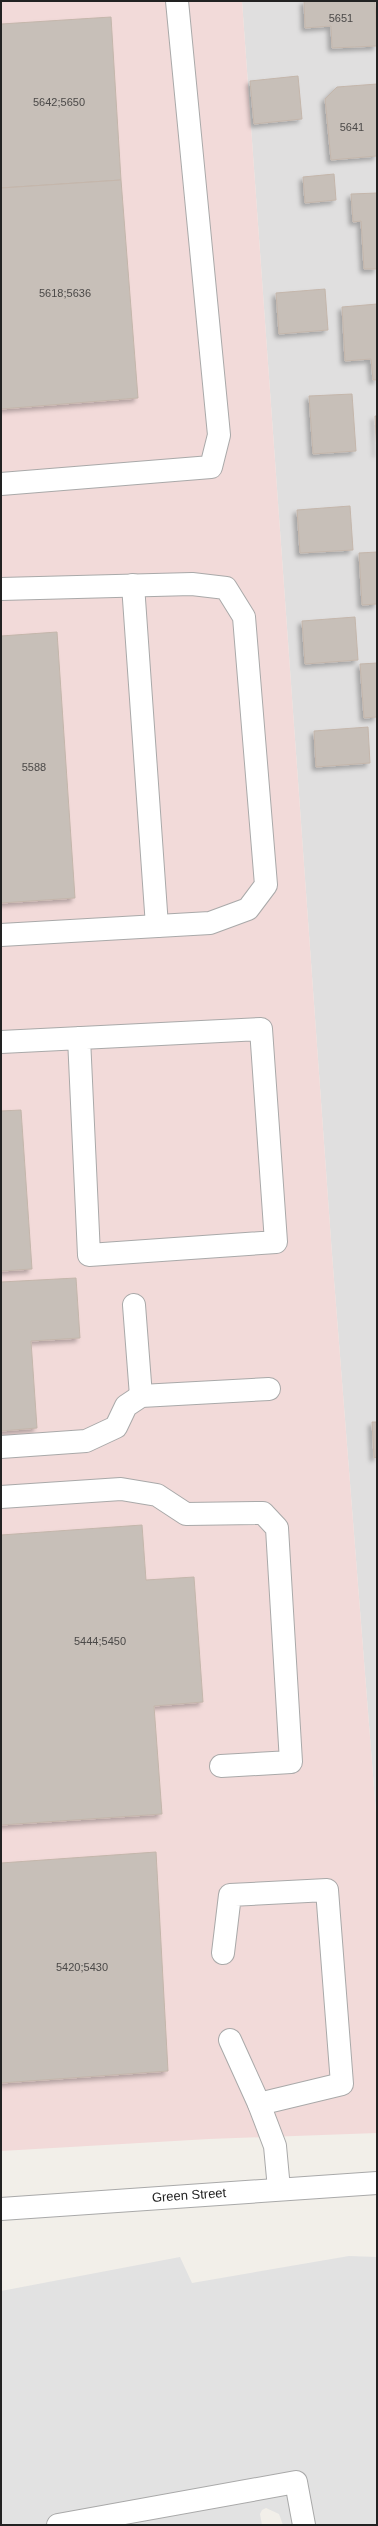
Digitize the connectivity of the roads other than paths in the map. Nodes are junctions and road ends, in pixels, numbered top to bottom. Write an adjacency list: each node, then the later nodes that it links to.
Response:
1 (177, 1): 2 (street)
2 (1, 484)
3 (133, 585): 4 (street); 5 (street); 5 (street)
4 (1, 589)
5 (157, 926): 6 (street)
6 (1, 935)
7 (79, 1038): 7 (street); 8 (street)
8 (1, 1042)
9 (134, 1305): 11 (street)
10 (269, 1389): 11 (street)
11 (141, 1396): 12 (street)
12 (1, 1447)
13 (1, 1497): 14 (street)
14 (222, 1766)
15 (224, 1953): 17 (street)
16 (230, 2040): 17 (street)
17 (259, 2104): 19 (street)
18 (377, 2183): 19 (street, Green Street)
19 (279, 2190): 20 (street, Green Street)
20 (1, 2209)
21 (58, 2525): 22 (street)
22 (304, 2525)

